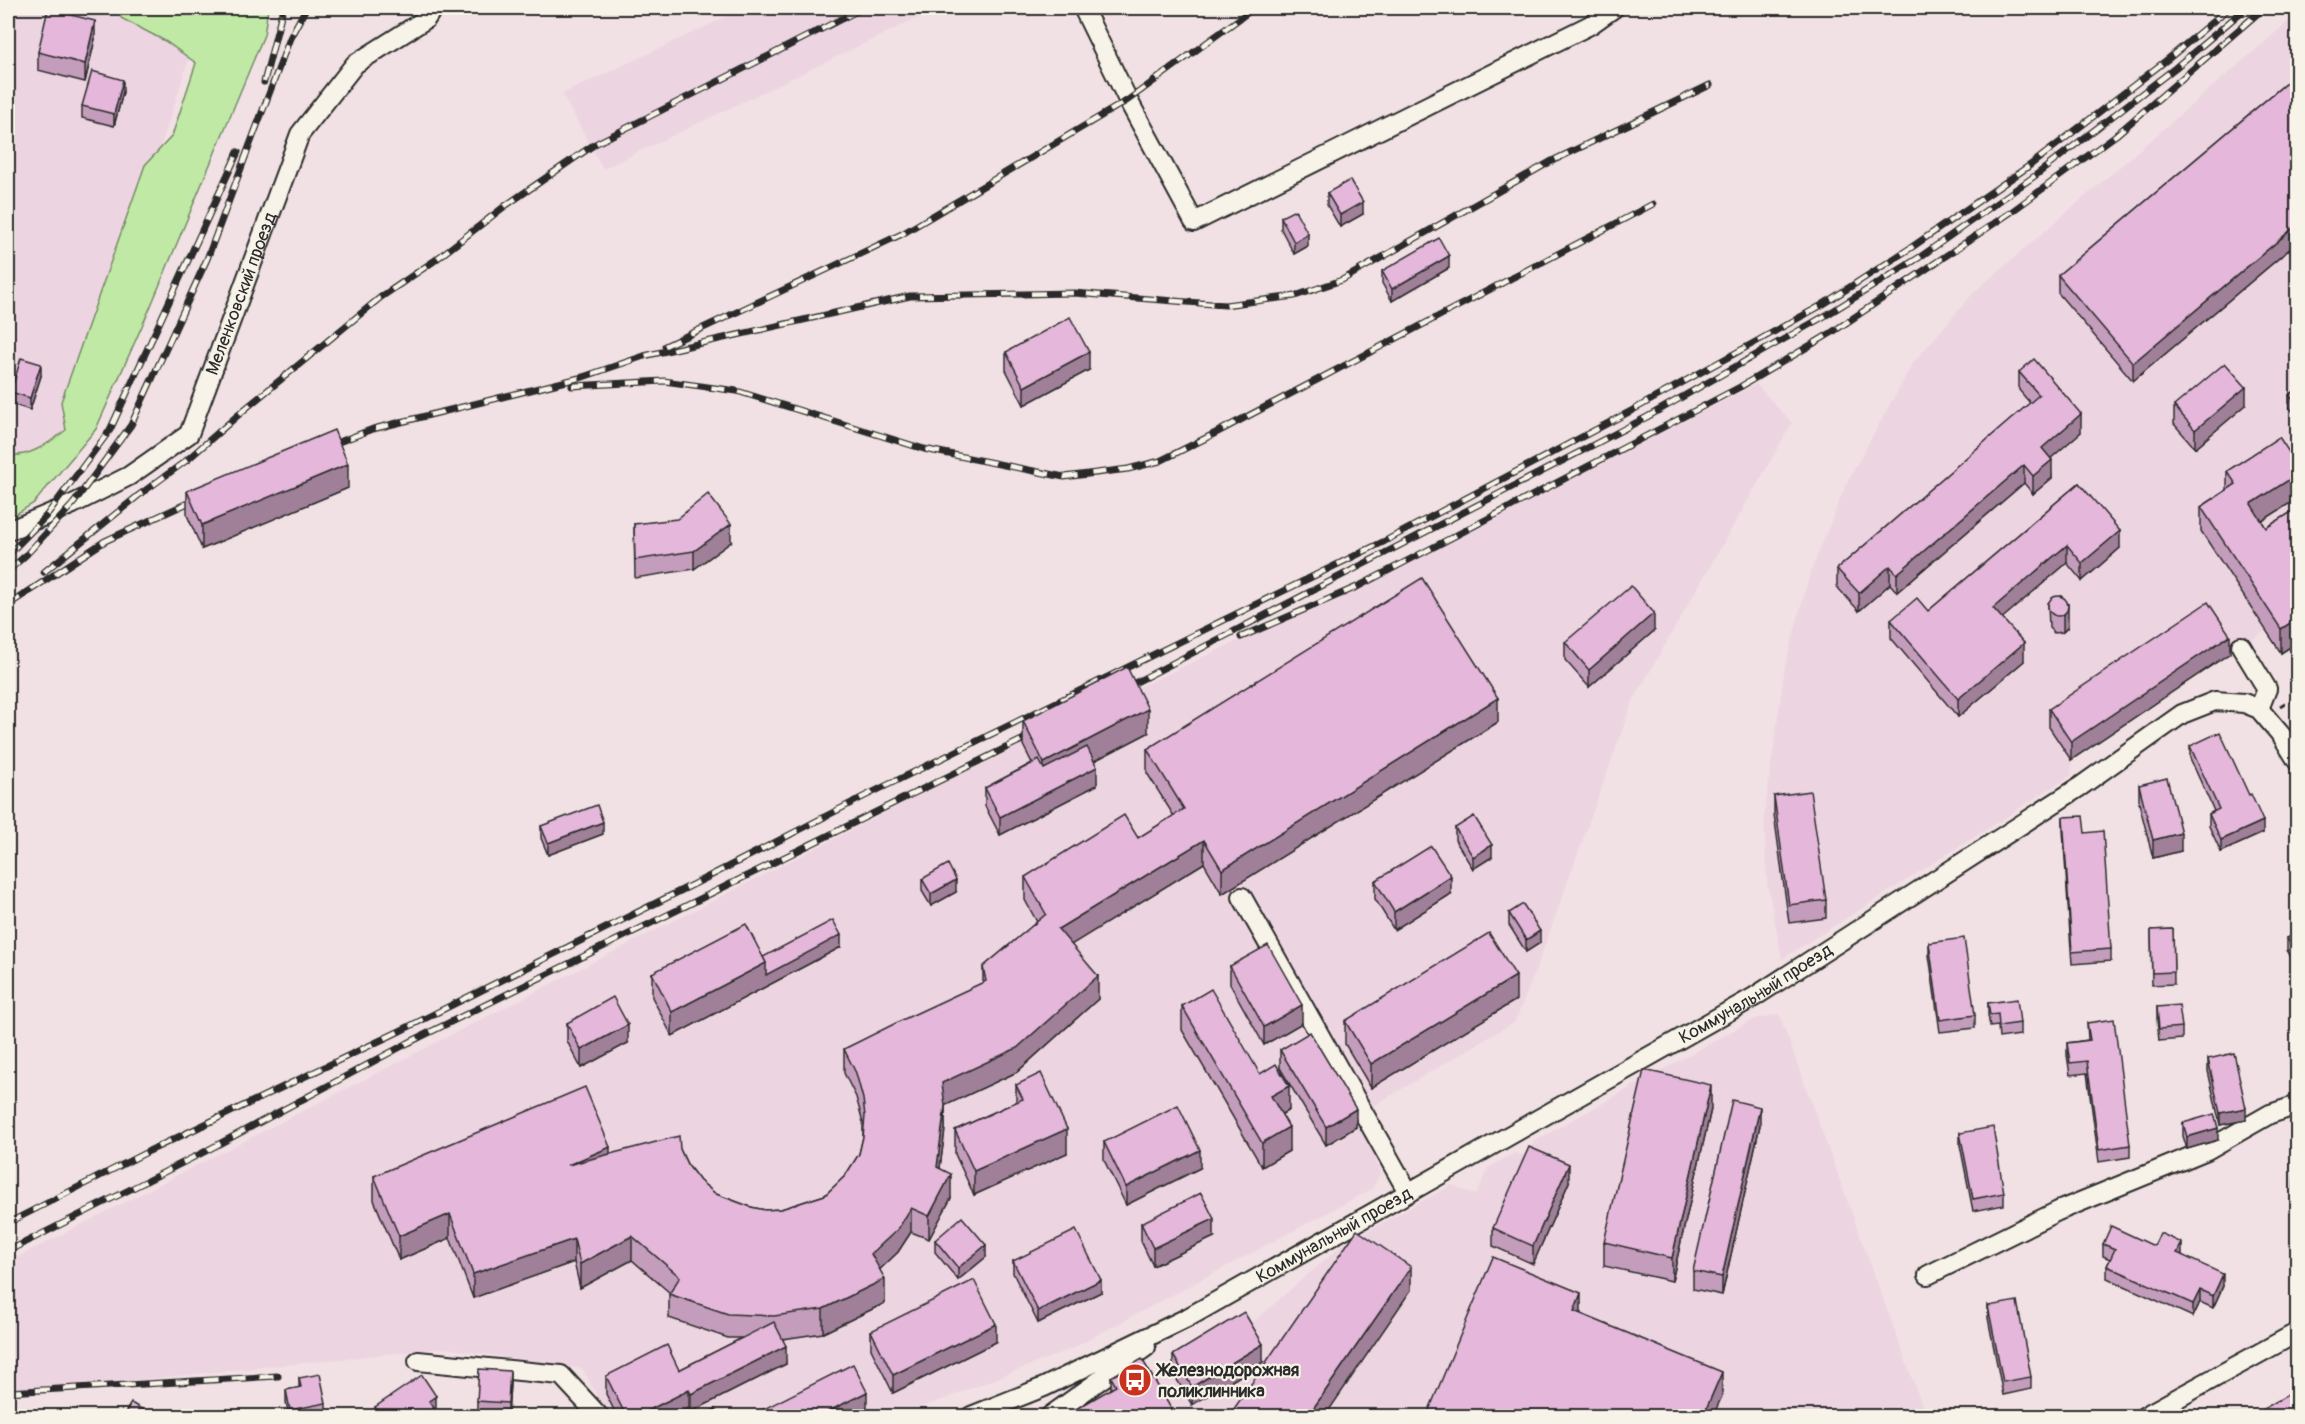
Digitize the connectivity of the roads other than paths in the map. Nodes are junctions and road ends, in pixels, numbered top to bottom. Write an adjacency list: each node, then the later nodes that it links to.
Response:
1 (433, 8): 4 (street, Меленковский проезд)
2 (1083, 8): 3 (street)
3 (1614, 8)
4 (8, 531)
5 (2241, 646): 6 (street)
6 (2259, 709): 7 (street); 10 (street, Коммунальный проезд)
7 (2298, 762)
8 (1242, 897): 10 (street)
9 (2298, 1105): 11 (street)
10 (1408, 1192): 12 (street, Коммунальный проезд)
11 (1928, 1275)
12 (1186, 1318): 16 (street); 17 (street)
13 (2298, 1332): 18 (street)
14 (418, 1361): 15 (street)
15 (599, 1416)
16 (971, 1416)
17 (1050, 1416)
18 (2145, 1416)

